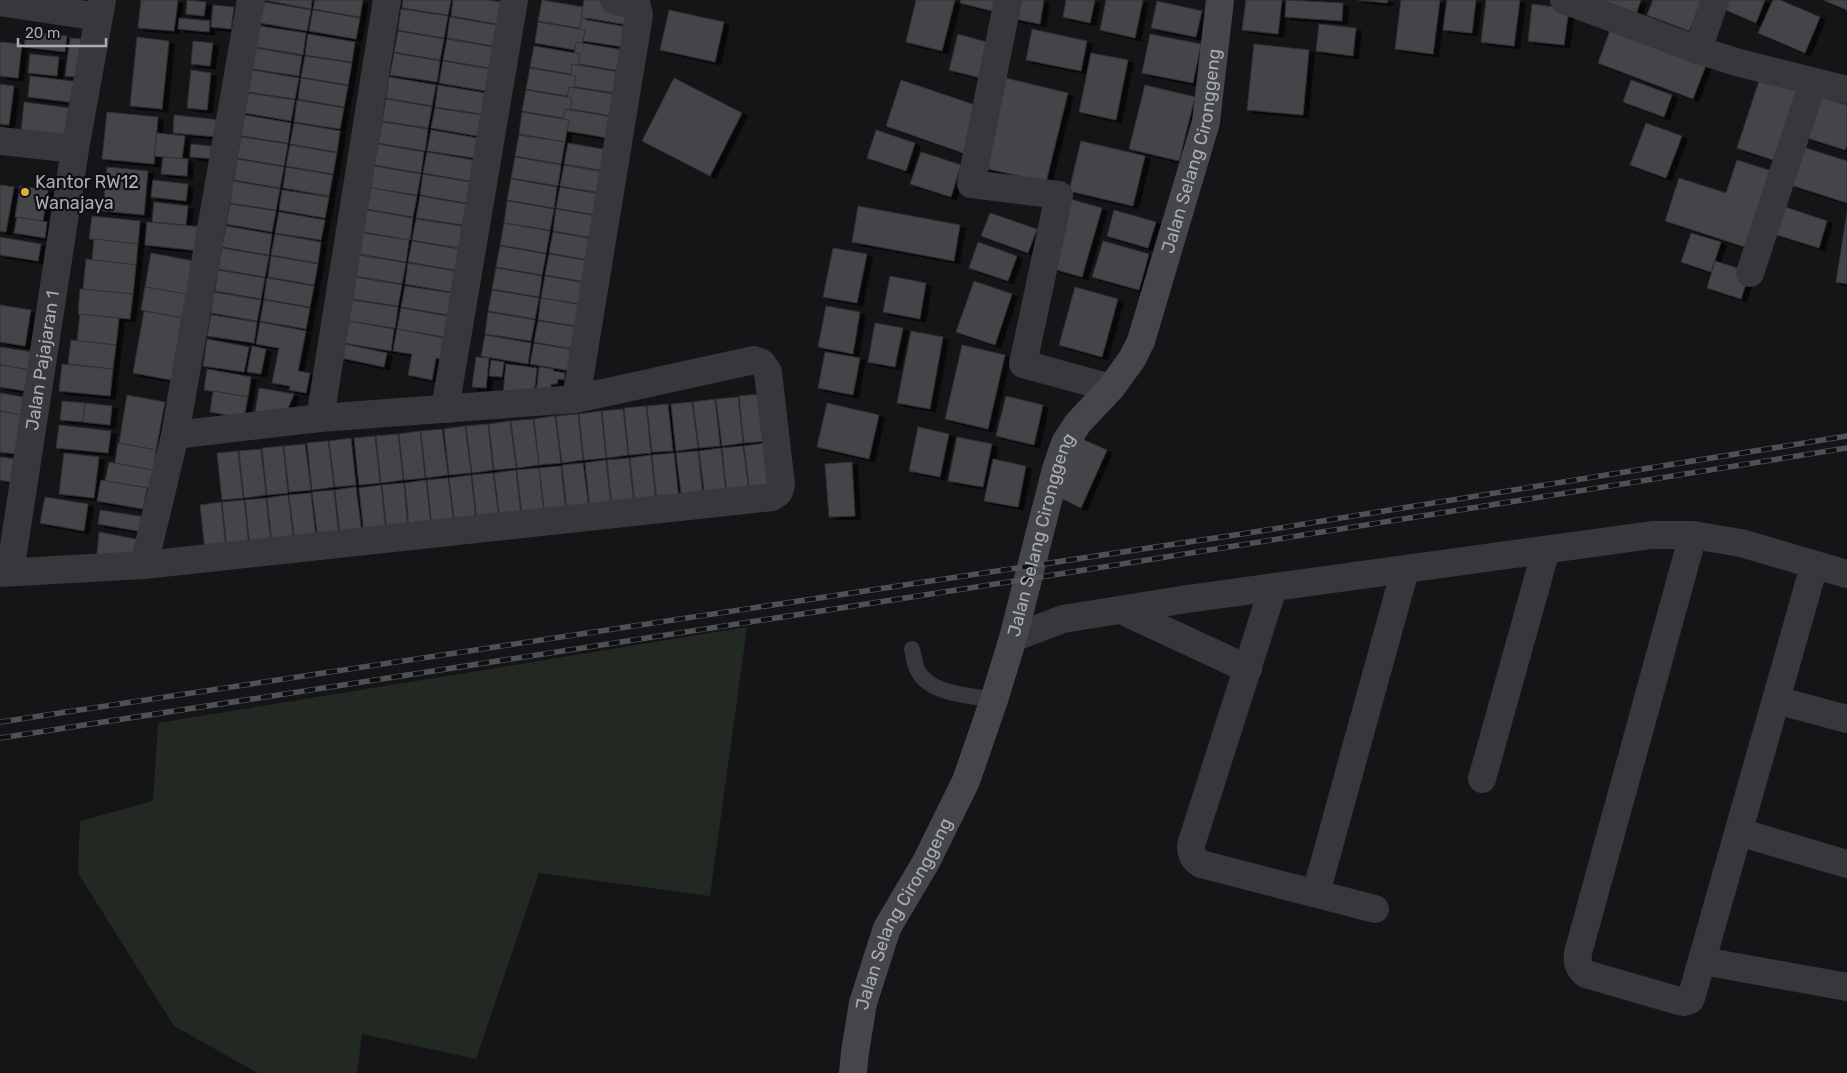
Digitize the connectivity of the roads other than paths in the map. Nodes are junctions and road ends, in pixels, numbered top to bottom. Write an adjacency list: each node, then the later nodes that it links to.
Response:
1 (251, 0): 21 (street)
2 (387, 0): 20 (street)
3 (514, 0): 19 (street)
4 (614, 0): 18 (street)
5 (1008, 0): 17 (street)
6 (1220, 0): 17 (street, Jalan Selang Cironggeng)
7 (1564, 0): 11 (street)
8 (1714, 0): 11 (street)
9 (0, 2): 10 (street)
10 (101, 8): 15 (street, Jalan Pajajaran 1)
11 (1698, 50): 12 (street)
12 (1813, 82): 13 (street); 16 (street)
13 (1847, 90)
14 (0, 140): 15 (street)
15 (75, 149): 27 (street, Jalan Pajajaran 1)
16 (1750, 273)
17 (1111, 388): 31 (street, Jalan Selang Cironggeng)
18 (576, 399): 19 (street); 24 (street)
19 (445, 409): 20 (street)
20 (320, 418): 21 (street)
21 (175, 435): 24 (street)
22 (1693, 535): 23 (street); 25 (street); 42 (street)
23 (1546, 550): 26 (street); 37 (street)
24 (144, 564): 27 (street)
25 (1814, 566): 28 (street); 35 (street)
26 (1405, 570): 29 (street); 40 (street)
27 (5, 572)
28 (1847, 574)
29 (1272, 588): 30 (street); 33 (street)
30 (1121, 610): 31 (street); 33 (street)
31 (1013, 638): 34 (street, Jalan Selang Cironggeng)
32 (912, 650): 34 (lane)
33 (1248, 669): 40 (street)
34 (994, 700): 44 (street, Jalan Selang Cironggeng)
35 (1776, 700): 36 (street); 38 (street)
36 (1847, 719)
37 (1482, 780)
38 (1739, 832): 39 (street); 42 (street)
39 (1847, 864)
40 (1316, 893): 41 (street)
41 (1376, 910)
42 (1703, 961): 43 (street)
43 (1847, 987)
44 (853, 1073)

